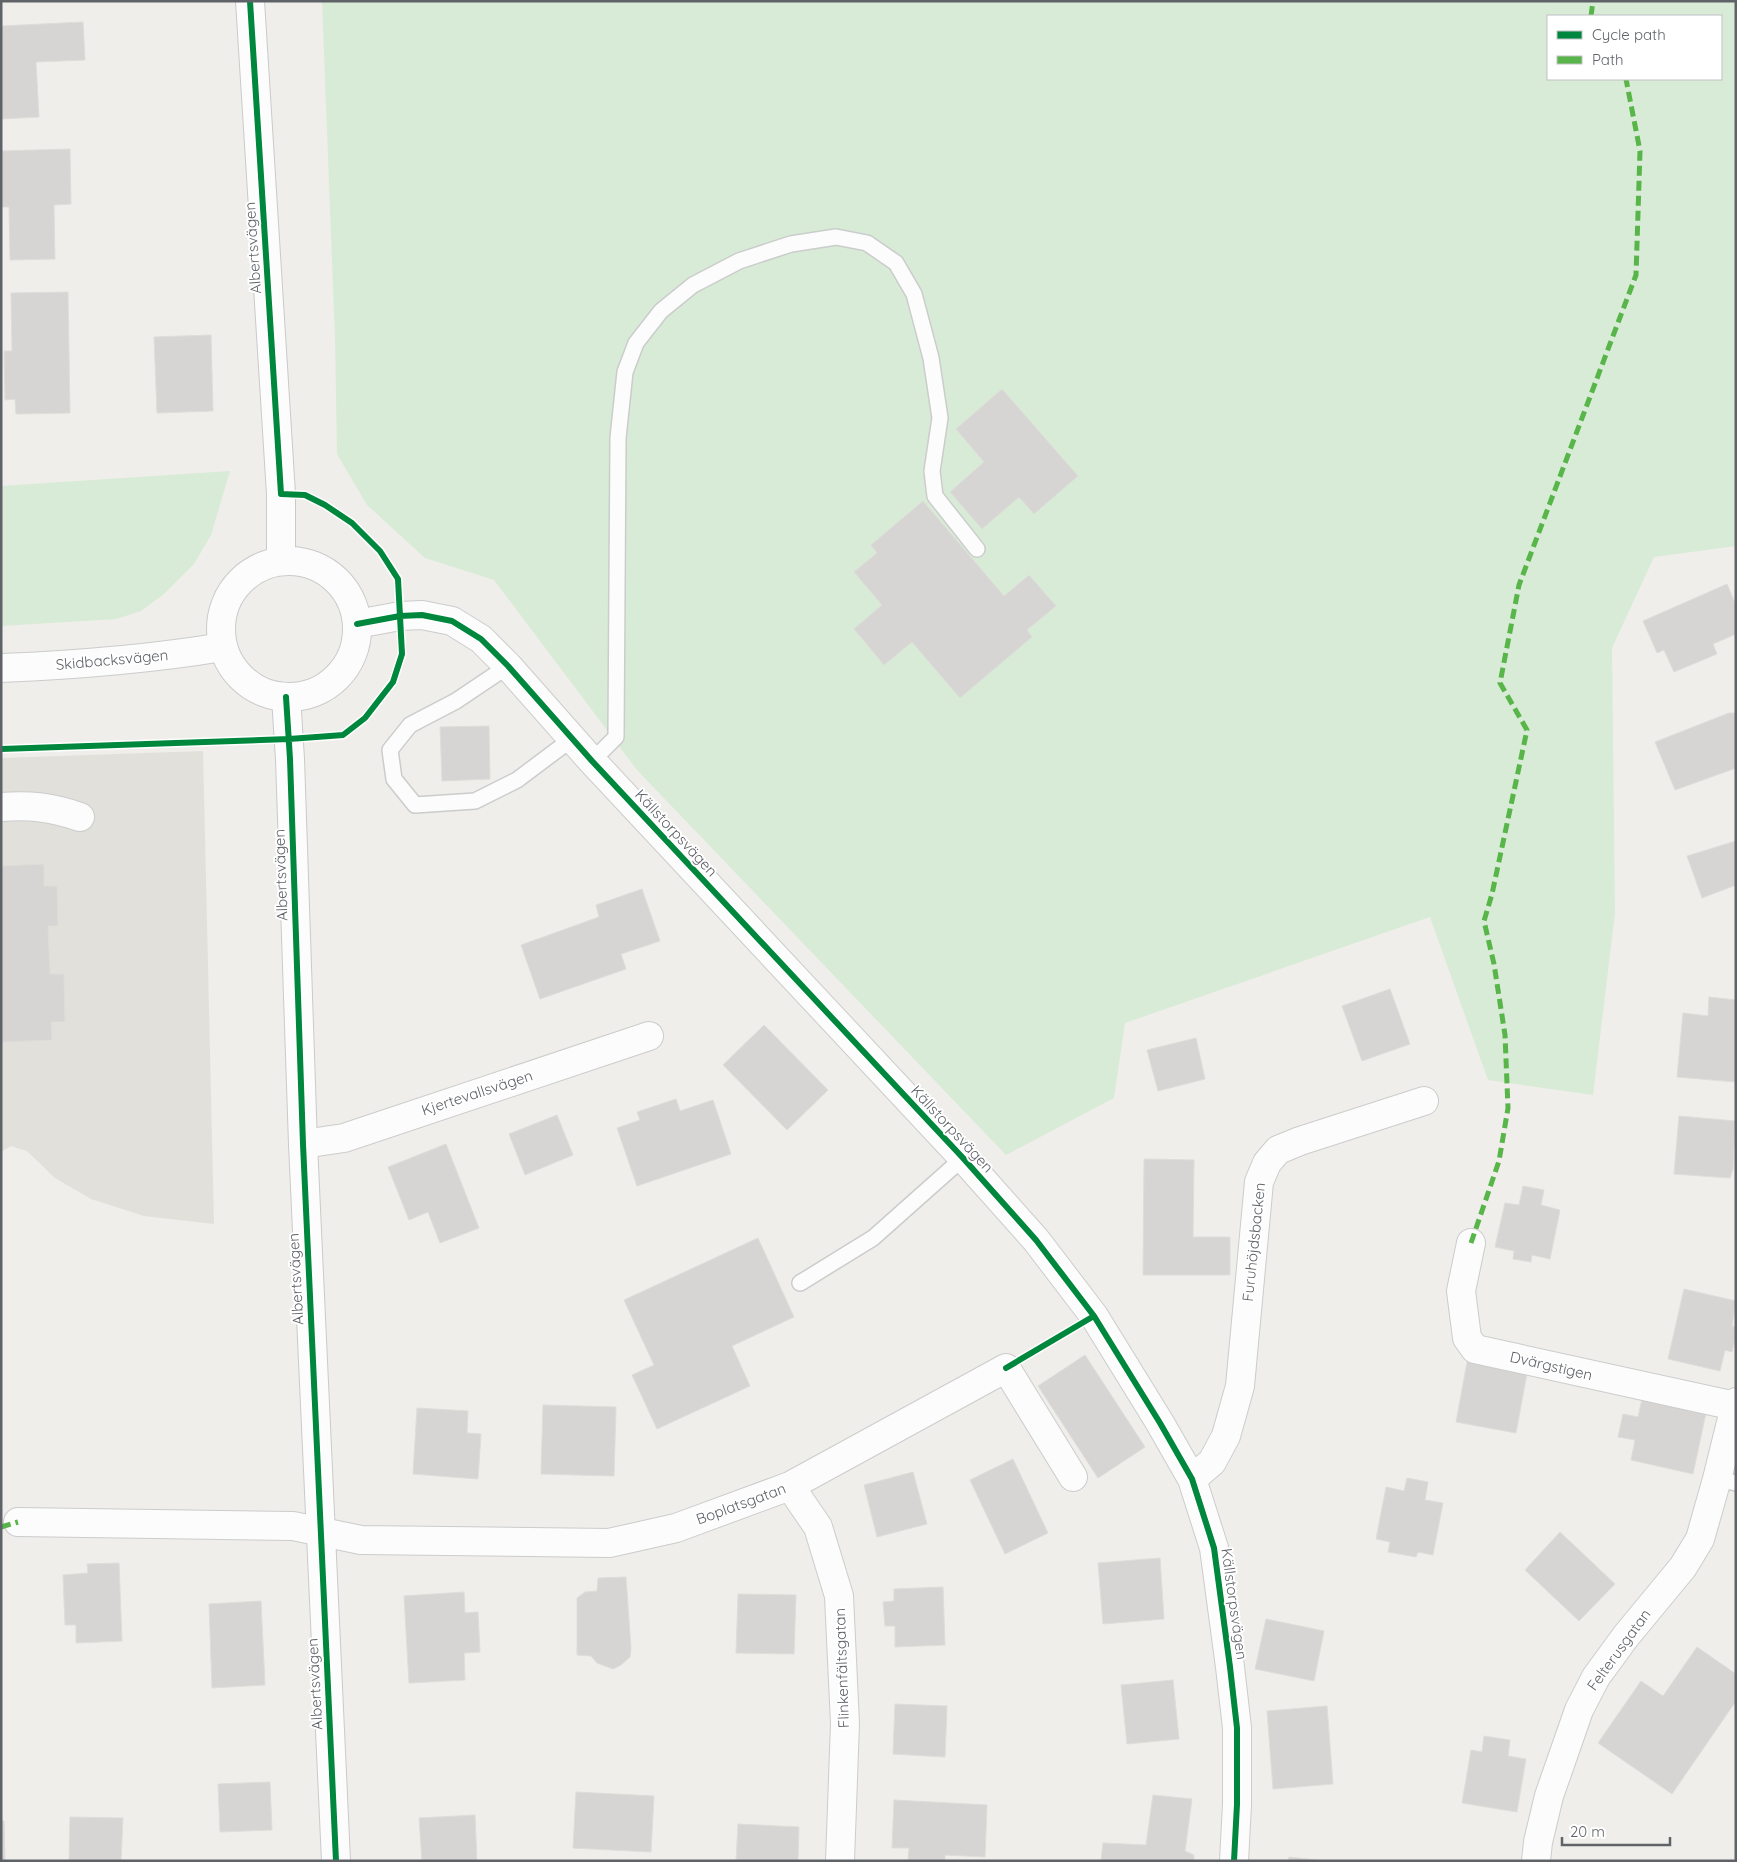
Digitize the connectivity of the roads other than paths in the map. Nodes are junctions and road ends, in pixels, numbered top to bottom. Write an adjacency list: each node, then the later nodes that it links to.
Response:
1 (250, 1): 3 (street, Albertsvägen)
2 (977, 550): 10 (lane)
3 (281, 561): 4 (street); 5 (street)
4 (357, 624): 6 (street, Källstorpsvägen); 8 (street)
5 (223, 648): 7 (street, Skidbacksvägen); 8 (street)
6 (508, 666): 9 (street, Källstorpsvägen); 9 (lane)
7 (1, 668)
8 (286, 697): 15 (street, Albertsvägen)
9 (573, 738): 10 (street, Källstorpsvägen)
10 (592, 761): 16 (street, Källstorpsvägen)
11 (1, 807): 12 (street)
12 (80, 817)
13 (650, 1036): 15 (street, Kjertevallsvägen)
14 (1424, 1101): 21 (street, Furuhöjdsbacken)
15 (303, 1144): 25 (street, Albertsvägen)
16 (962, 1158): 18 (lane, Källstorpsvägen); 21 (street, Källstorpsvägen)
17 (1471, 1243): 19 (street, Dvärgstigen)
18 (800, 1283)
19 (1735, 1404): 22 (street, Felterusgatan)
20 (1073, 1478): 23 (street, Boplatsgatan)
21 (1192, 1479): 28 (street, Källstorpsvägen)
22 (1727, 1481): 29 (street, Felterusgatan)
23 (790, 1486): 25 (street, Boplatsgatan); 27 (street, Flinkenfältsgatan)
24 (18, 1522): 25 (street)
25 (320, 1531): 26 (street, Albertsvägen)
26 (336, 1861)
27 (840, 1861)
28 (1234, 1861)
29 (1536, 1861)

